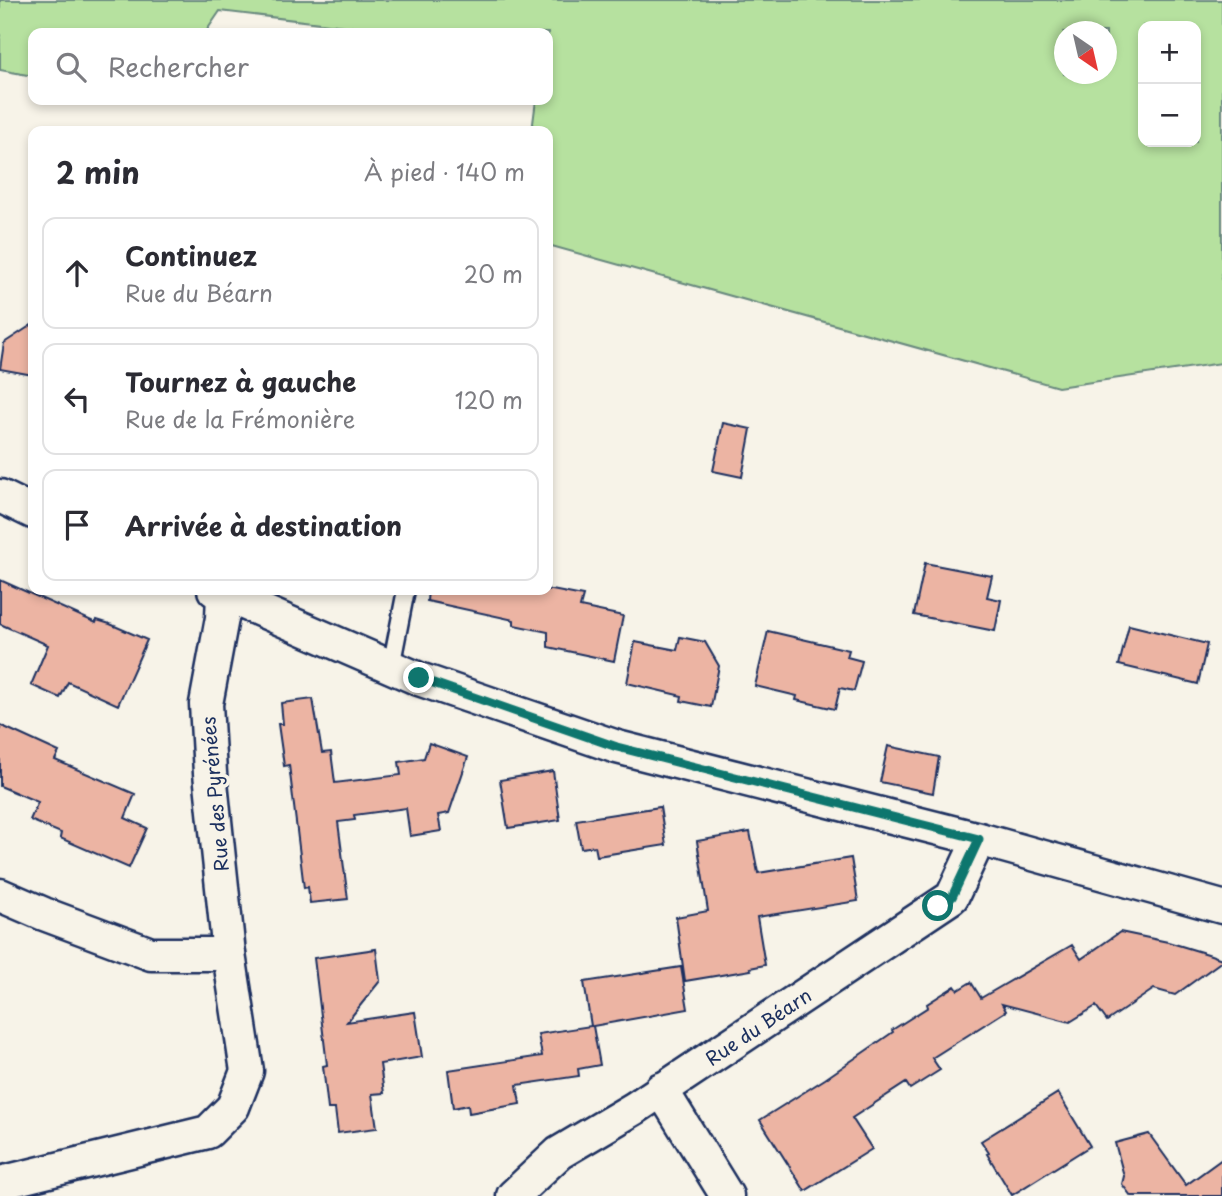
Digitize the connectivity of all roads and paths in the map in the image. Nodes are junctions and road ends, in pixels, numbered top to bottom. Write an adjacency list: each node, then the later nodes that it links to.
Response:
1 (0, 496): 2 (street)
2 (28, 510)
3 (218, 595): 10 (street, Rue des Pyrénées)
4 (225, 595): 6 (street)
5 (405, 595): 6 (lane)
6 (391, 667): 7 (street)
7 (979, 839): 9 (street); 11 (street, Rue du Béarn)
8 (0, 895): 10 (street)
9 (1222, 907)
10 (229, 954): 12 (street, Rue des Pyrénées)
11 (661, 1089): 13 (street, Rue du Béarn); 14 (street)
12 (0, 1182)
13 (513, 1196)
14 (727, 1196)

